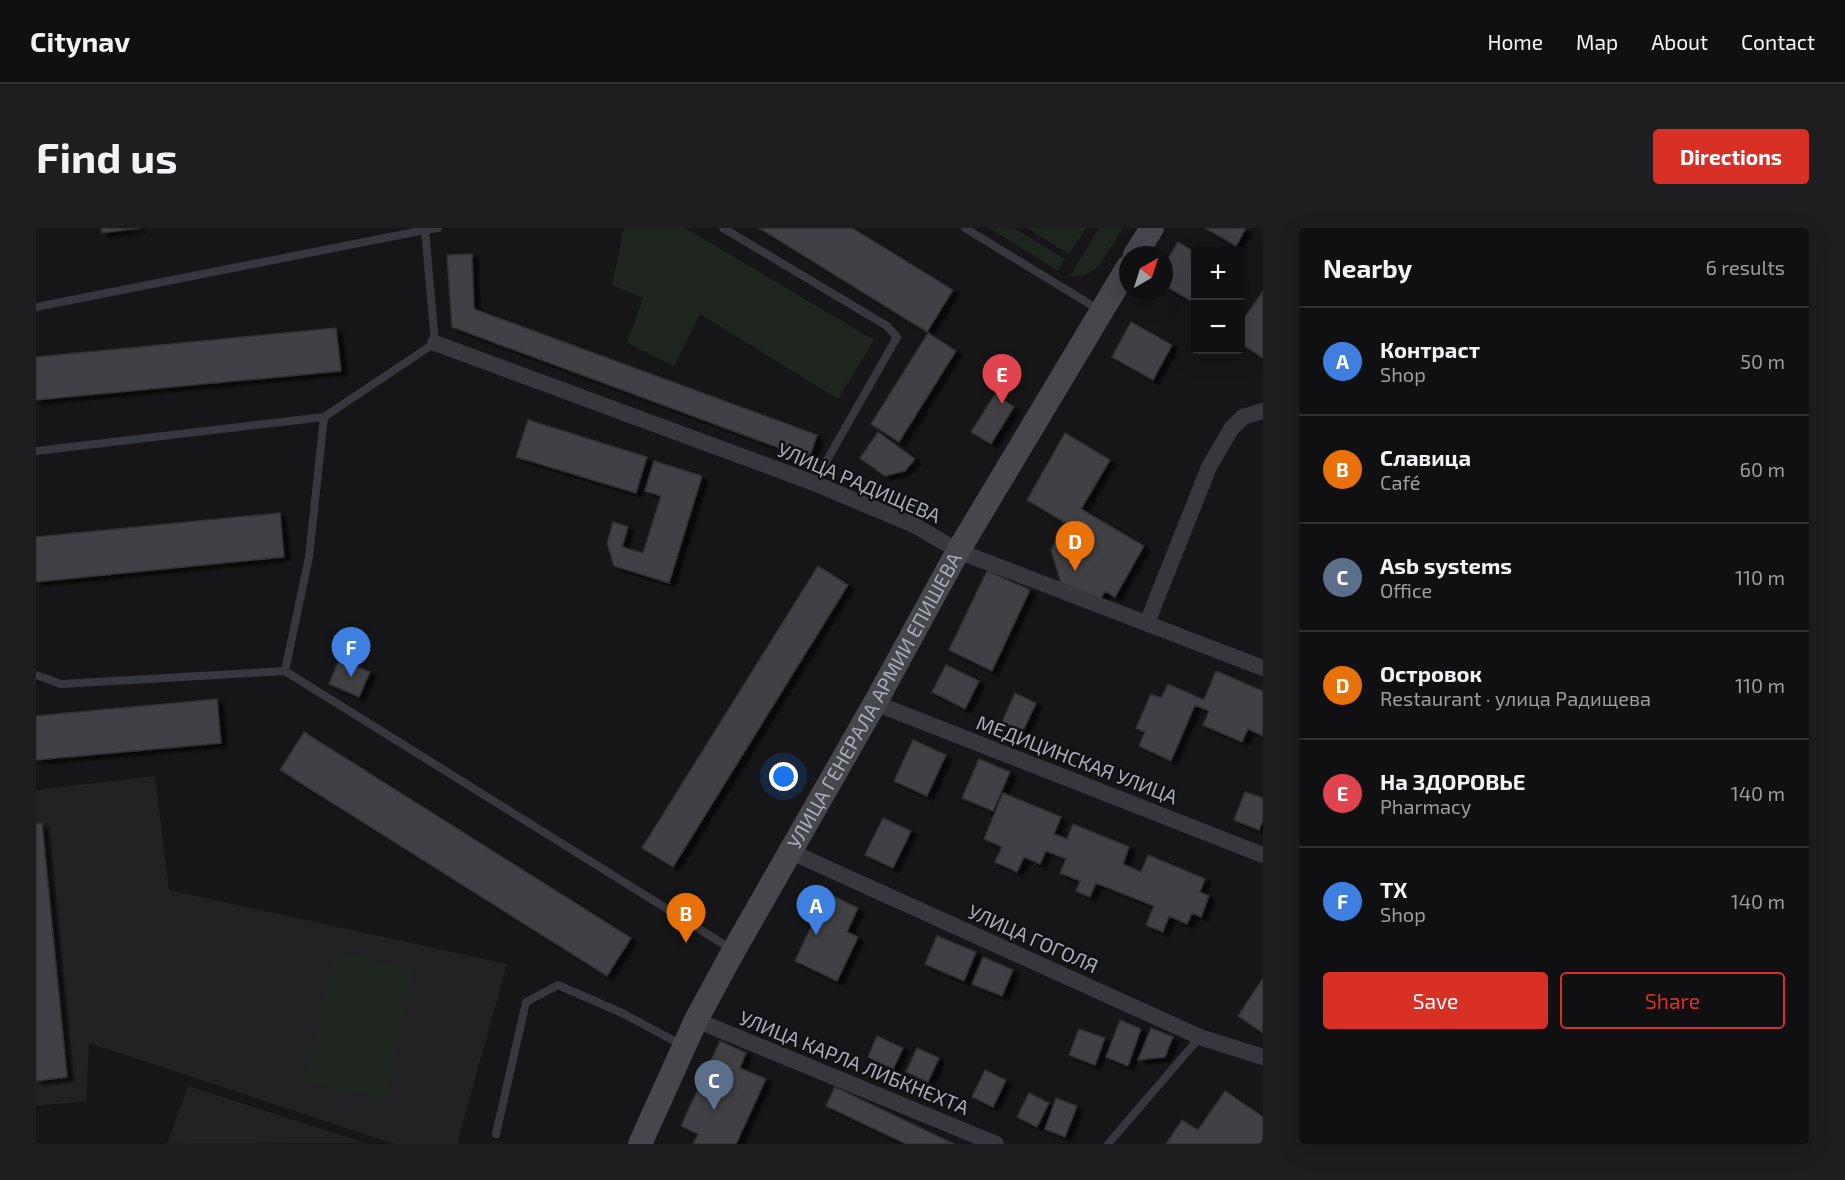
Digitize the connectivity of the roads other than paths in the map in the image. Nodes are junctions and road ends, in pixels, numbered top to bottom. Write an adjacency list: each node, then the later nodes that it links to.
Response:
1 (438, 228): 5 (lane)
2 (723, 228): 14 (lane)
3 (964, 228): 9 (lane)
4 (1152, 228): 6 (main road)
5 (425, 230): 8 (lane); 10 (lane)
6 (1141, 246)
7 (1119, 282): 9 (main road, УЛИЦА ГЕНЕРАЛА АРМИИ ЕПИШЕВА)
8 (36, 308)
9 (1101, 311): 15 (main road, УЛИЦА ГЕНЕРАЛА АРМИИ ЕПИШЕВА)
10 (435, 343): 12 (lane); 14 (street, УЛИЦА РАДИЩЕВА)
11 (1263, 411): 16 (street)
12 (324, 417): 13 (lane); 18 (lane)
13 (36, 451)
14 (814, 483): 15 (street, УЛИЦА РАДИЩЕВА)
15 (958, 551): 16 (street, УЛИЦА РАДИЩЕВА); 20 (main road, УЛИЦА ГЕНЕРАЛА АРМИИ ЕПИШЕВА)
16 (1147, 623): 17 (street, УЛИЦА РАДИЩЕВА)
17 (1263, 668)
18 (285, 671): 19 (lane); 23 (lane)
19 (36, 675)
20 (875, 703): 21 (main road, УЛИЦА ГЕНЕРАЛА АРМИИ ЕПИШЕВА); 22 (street, МЕДИЦИНСКАЯ УЛИЦА)
21 (789, 851): 23 (main road, УЛИЦА ГЕНЕРАЛА АРМИИ ЕПИШЕВА); 25 (street, УЛИЦА ГОГОЛЯ)
22 (1263, 855)
23 (734, 950): 24 (main road, УЛИЦА ГЕНЕРАЛА АРМИИ ЕПИШЕВА)
24 (696, 1020): 26 (main road, УЛИЦА ГЕНЕРАЛА АРМИИ ЕПИШЕВА); 30 (street, УЛИЦА КАРЛА ЛИБКНЕХТА)
25 (1200, 1037): 27 (street, УЛИЦА ГОГОЛЯ); 31 (lane)
26 (685, 1046): 28 (lane); 29 (main road, УЛИЦА ГЕНЕРАЛА АРМИИ ЕПИШЕВА)
27 (1263, 1057)
28 (496, 1134)
29 (640, 1144)
30 (996, 1144)
31 (1108, 1144)

